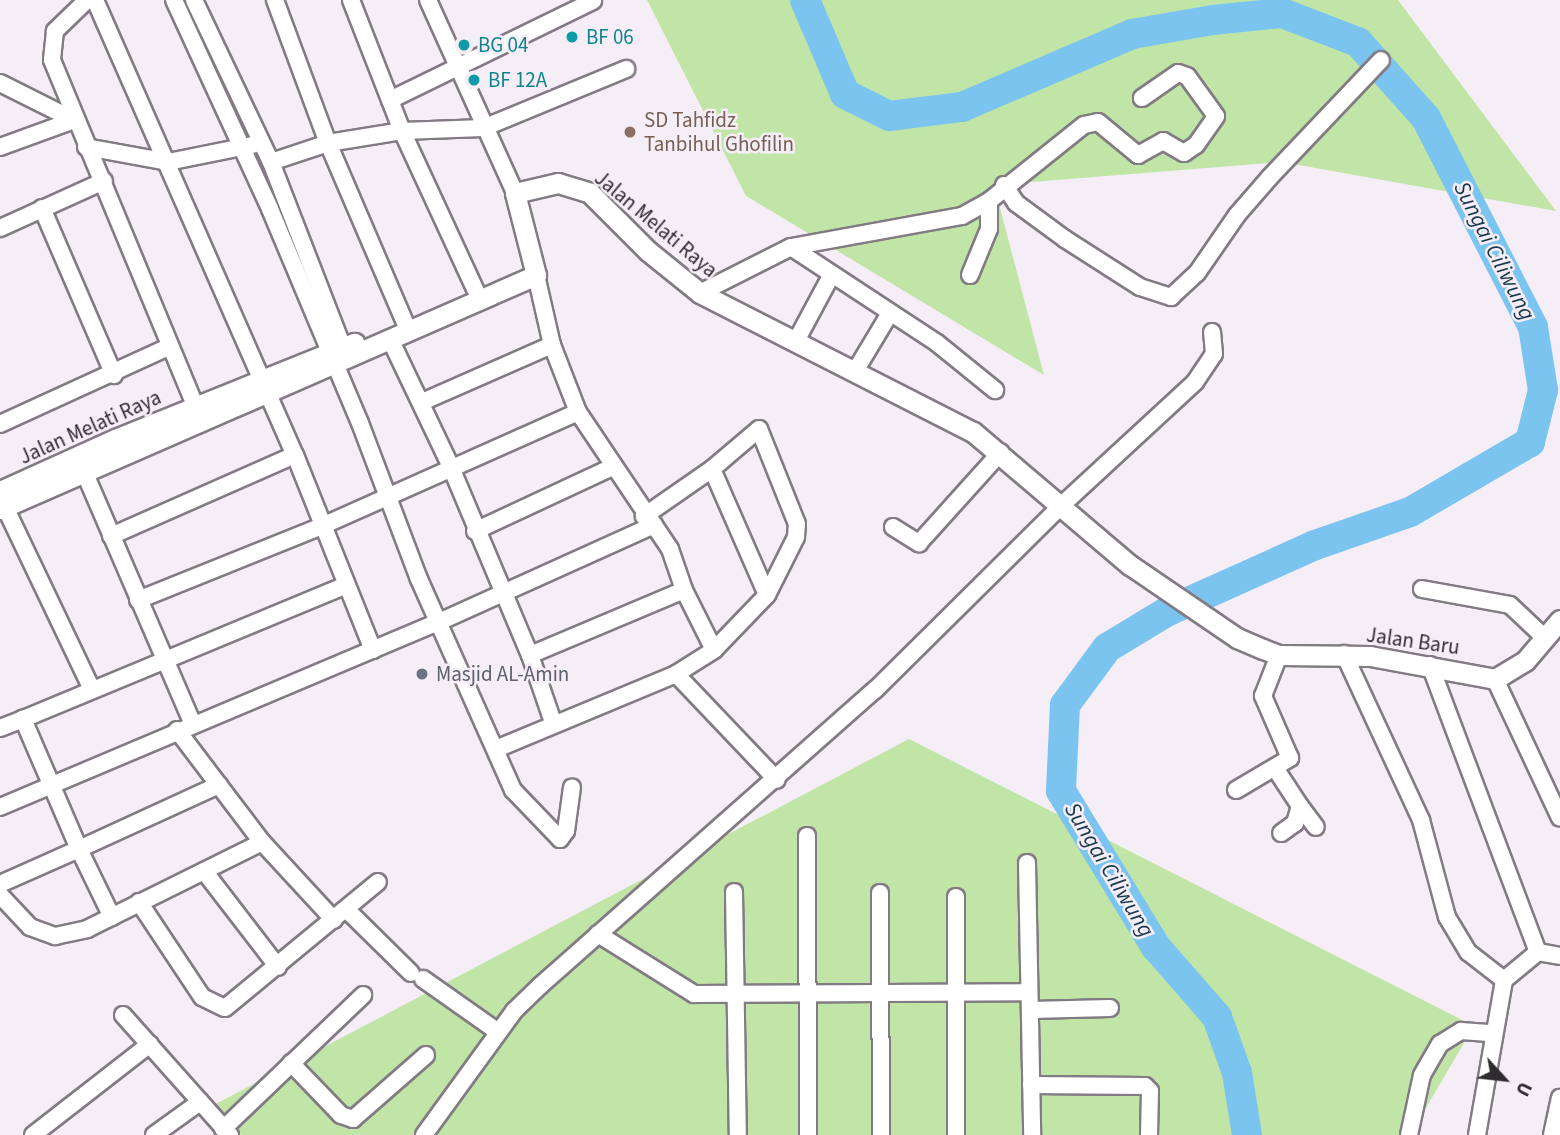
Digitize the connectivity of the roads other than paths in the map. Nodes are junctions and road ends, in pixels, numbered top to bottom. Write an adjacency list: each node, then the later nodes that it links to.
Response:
1 (87, 0): 15 (street)
2 (95, 0): 23 (street)
3 (174, 0): 22 (street)
4 (194, 0): 18 (street)
5 (275, 0): 19 (street)
6 (351, 0): 14 (street)
7 (593, 1): 11 (street)
8 (433, 2): 11 (street)
9 (1381, 60): 26 (street)
10 (626, 69): 16 (street)
11 (456, 71): 14 (street); 16 (street)
12 (0, 83): 15 (street)
13 (1142, 98): 26 (street)
14 (390, 100): 17 (street)
15 (74, 120): 20 (street); 21 (street)
16 (482, 128): 17 (street); 27 (street)
17 (402, 131): 19 (street); 35 (street)
18 (261, 142): 22 (street); 24 (street)
19 (328, 143): 24 (street); 38 (street)
20 (0, 147)
21 (86, 147): 23 (street); 25 (street)
22 (242, 148): 23 (street); 44 (street)
23 (168, 162): 47 (street)
24 (271, 162): 44 (street)
25 (104, 181): 29 (street); 43 (street)
26 (1004, 186): 28 (street)
27 (515, 193): 32 (street); 36 (street, Jalan Melati Raya)
28 (989, 201): 31 (street); 33 (street)
29 (42, 208): 30 (street); 46 (street)
30 (0, 228)
31 (791, 247): 34 (street); 36 (street)
32 (534, 270): 35 (street, Jalan Melati Raya); 40 (street, Jalan Melati Raya); 42 (street)
33 (970, 275)
34 (831, 276): 37 (street); 41 (street)
35 (476, 291): 38 (street, Jalan Melati Raya)
36 (700, 293): 41 (street, Jalan Melati Raya)
37 (890, 313): 45 (street); 48 (street)
38 (405, 323): 44 (street, Jalan Melati Raya)
39 (1212, 332): 61 (street)
40 (390, 339): 44 (street, Jalan Melati Raya); 49 (street)
41 (795, 343): 45 (street, Jalan Melati Raya)
42 (552, 345): 49 (street); 51 (street)
43 (170, 346): 46 (street); 50 (street)
44 (338, 356): 47 (street, Jalan Melati Raya); 59 (street)
45 (854, 373): 53 (street, Jalan Melati Raya)
46 (114, 375): 52 (street)
47 (263, 386): 50 (street, Jalan Melati Raya); 54 (street); 55 (street, Jalan Melati Raya)
48 (995, 390)
49 (422, 402): 56 (street)
50 (195, 406): 55 (street, Jalan Melati Raya)
51 (578, 412): 56 (street); 57 (street)
52 (0, 424)
53 (1001, 452): 61 (street, Jalan Melati Raya); 64 (street)
54 (295, 455): 63 (street); 66 (street)
55 (81, 463): 60 (street, Jalan Melati Raya); 66 (street)
56 (450, 466): 59 (street); 65 (street)
57 (612, 467): 62 (street); 65 (street)
58 (712, 470): 62 (street); 71 (street); 71 (street)
59 (388, 495): 63 (street); 74 (street)
60 (1, 497): 86 (street)
61 (1063, 504): 76 (street, Jalan Melati Raya); 94 (street)
62 (649, 520): 69 (street); 70 (street)
63 (322, 526): 67 (street); 72 (street)
64 (893, 527)
65 (475, 531): 70 (street)
66 (111, 536): 72 (street)
67 (346, 585): 77 (street); 82 (street)
68 (1422, 589): 75 (street)
69 (684, 590): 78 (street); 80 (street)
70 (500, 593): 74 (street); 80 (street)
71 (767, 595): 78 (street)
72 (138, 600): 82 (street)
73 (1560, 620): 75 (street)
74 (439, 622): 77 (street); 92 (street)
75 (1544, 637): 85 (street)
76 (1237, 638): 81 (street, Jalan Baru)
77 (373, 650): 89 (street)
78 (714, 650): 84 (street)
79 (1344, 654): 81 (street, Jalan Baru); 83 (street, Jalan Baru); 123 (street)
80 (530, 655): 88 (street)
81 (1279, 655): 93 (street)
82 (164, 661): 86 (street); 89 (street)
83 (1430, 665): 85 (street, Jalan Baru); 120 (street)
84 (676, 674): 88 (street); 94 (street)
85 (1495, 679): 101 (street)
86 (92, 689): 87 (street)
87 (23, 719): 90 (street); 95 (street)
88 (553, 722): 92 (street)
89 (193, 723): 91 (street)
90 (0, 728)
91 (177, 730): 95 (street); 96 (street)
92 (496, 749): 97 (street)
93 (1275, 768): 98 (street); 99 (street)
94 (777, 780): 119 (street)
95 (52, 783): 100 (street); 106 (street)
96 (219, 785): 105 (street); 106 (street)
97 (572, 788)
98 (1236, 790)
99 (1300, 806): 102 (street); 103 (street)
100 (0, 807)
101 (1560, 818)
102 (1316, 827)
103 (1281, 833)
104 (807, 836): 128 (street)
105 (262, 842): 108 (street); 118 (street)
106 (79, 849): 110 (street); 117 (street)
107 (1027, 863): 124 (street)
108 (204, 871): 115 (street); 122 (street)
109 (378, 882): 116 (street)
110 (0, 884)
111 (734, 892): 129 (street)
112 (880, 893): 126 (street)
113 (0, 895): 117 (street)
114 (956, 897): 125 (street)
115 (139, 902): 117 (street); 122 (street)
116 (346, 909): 118 (street); 133 (street)
117 (113, 917)
118 (334, 920): 122 (street)
119 (598, 934): 129 (street); 133 (street)
120 (1538, 952): 121 (street); 123 (street)
121 (1560, 956)
122 (278, 967)
123 (1504, 980): 134 (street)
124 (1026, 992): 125 (street); 131 (street)
125 (954, 993): 126 (street); 148 (street)
126 (881, 994): 128 (street); 147 (street)
127 (363, 995): 137 (street)
128 (808, 995): 129 (street); 146 (street)
129 (737, 996): 145 (street)
130 (1110, 1008): 131 (street)
131 (1031, 1010): 138 (street)
132 (123, 1016): 135 (street)
133 (498, 1032): 144 (street)
134 (1492, 1033): 151 (street); 152 (street)
135 (150, 1044): 139 (street); 142 (street)
136 (426, 1055): 137 (street)
137 (291, 1063): 141 (street)
138 (1031, 1085): 149 (street); 150 (street)
139 (200, 1102): 141 (street); 143 (street)
140 (1559, 1105): 153 (street)
141 (226, 1132)
142 (33, 1135)
143 (154, 1135)
144 (424, 1135)
145 (738, 1135)
146 (808, 1135)
147 (881, 1135)
148 (956, 1135)
149 (1032, 1135)
150 (1149, 1135)
151 (1409, 1135)
152 (1477, 1135)
153 (1552, 1135)

